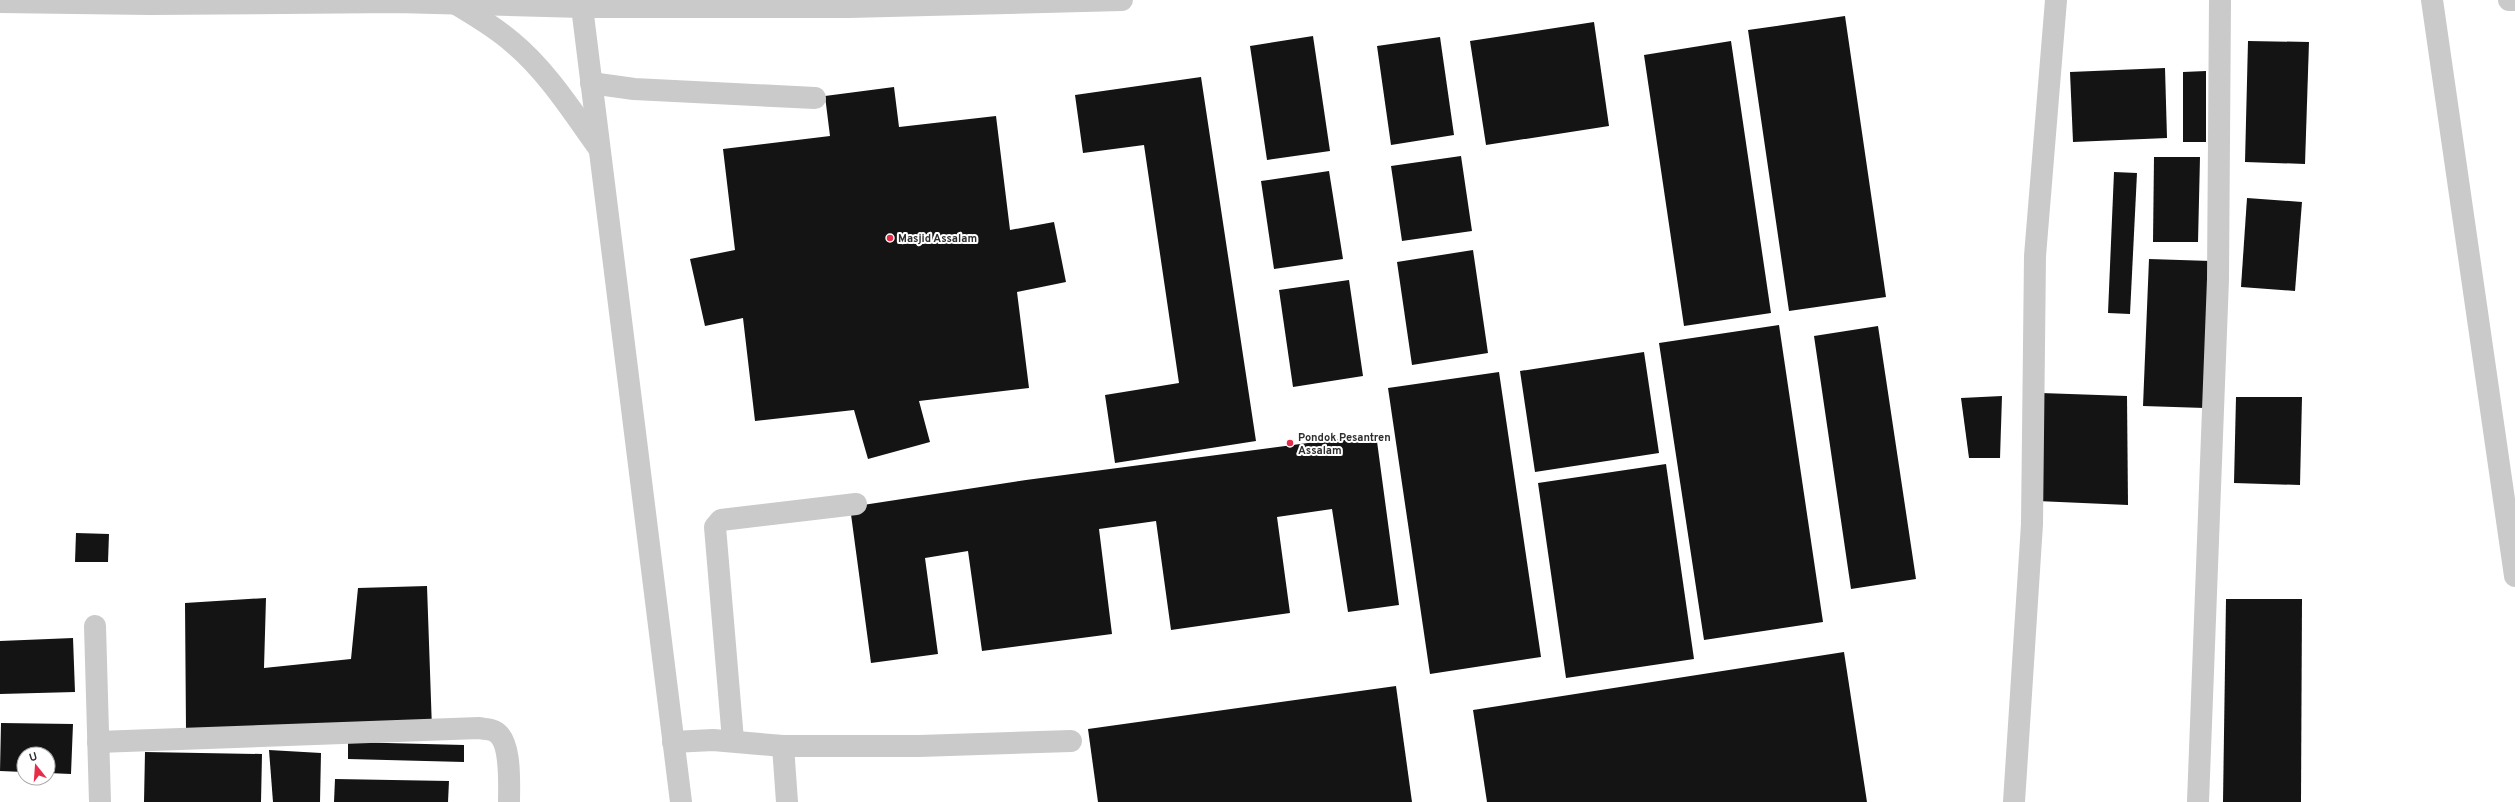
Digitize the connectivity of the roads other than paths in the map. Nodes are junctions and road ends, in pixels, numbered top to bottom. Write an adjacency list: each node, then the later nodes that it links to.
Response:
1 (1075, 0): 2 (street); 13 (street)
2 (1122, 0)
3 (2056, 0): 30 (street)
4 (2220, 0): 31 (street)
5 (2432, 0): 19 (street)
6 (2509, 0): 7 (street)
7 (2515, 0)
8 (397, 1): 10 (street); 11 (street)
9 (0, 2): 10 (street)
10 (150, 2)
11 (455, 3): 14 (street); 17 (street)
12 (619, 4): 13 (street); 14 (street)
13 (849, 4)
14 (582, 7): 15 (street)
15 (591, 83): 16 (street); 17 (street)
16 (815, 98)
17 (599, 148): 24 (street)
18 (856, 504): 21 (street)
19 (2515, 576)
20 (95, 626): 23 (street)
21 (733, 740): 24 (street); 25 (street)
22 (1072, 741): 25 (street)
23 (98, 742): 26 (street); 27 (street)
24 (673, 742): 28 (street)
25 (783, 746): 29 (street)
26 (100, 802)
27 (509, 802)
28 (681, 802)
29 (787, 802)
30 (2014, 802)
31 (2198, 802)

